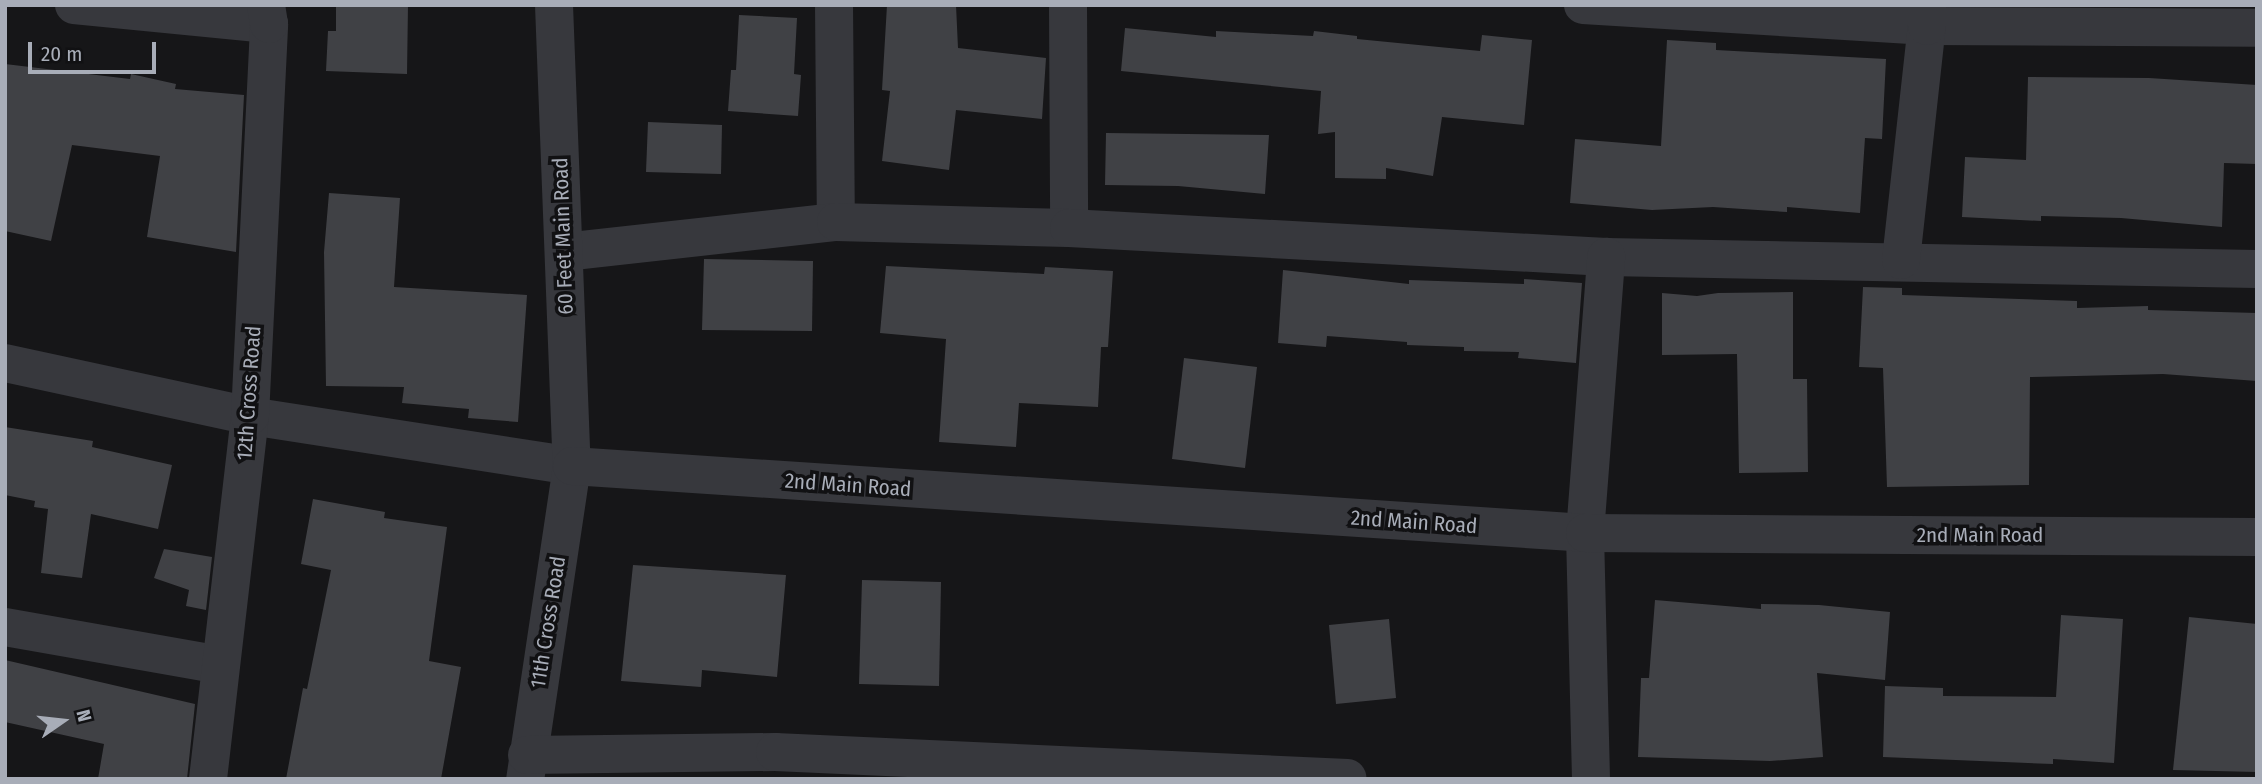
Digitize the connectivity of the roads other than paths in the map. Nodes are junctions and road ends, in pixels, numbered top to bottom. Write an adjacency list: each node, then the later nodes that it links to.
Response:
1 (74, 5): 6 (street)
2 (554, 5): 11 (street, 60 Feet Main Road)
3 (834, 5): 9 (street)
4 (1068, 5): 10 (street)
5 (1583, 5): 7 (street)
6 (267, 14): 16 (street, 12th Cross Road)
7 (1927, 16): 8 (street); 13 (street)
8 (2257, 28)
9 (836, 222): 10 (street); 11 (street)
10 (1069, 228): 12 (street)
11 (564, 251): 17 (street, 60 Feet Main Road)
12 (1606, 257): 13 (street); 18 (street)
13 (1901, 260): 14 (street)
14 (2257, 270)
15 (5, 363): 16 (street, 2nd Main Road)
16 (250, 416): 17 (street, 2nd Main Road); 21 (street, 12th Cross Road)
17 (572, 466): 18 (street, 2nd Main Road); 23 (street, 11th Cross Road)
18 (1585, 533): 19 (street, 2nd Main Road); 28 (street)
19 (2257, 537)
20 (5, 627): 21 (street)
21 (221, 665): 25 (street, 12th Cross Road)
22 (774, 765): 23 (street); 24 (street)
23 (526, 767)
24 (1003, 770): 26 (street)
25 (208, 779)
26 (1347, 779): 27 (street)
27 (1353, 779)
28 (1591, 779)

